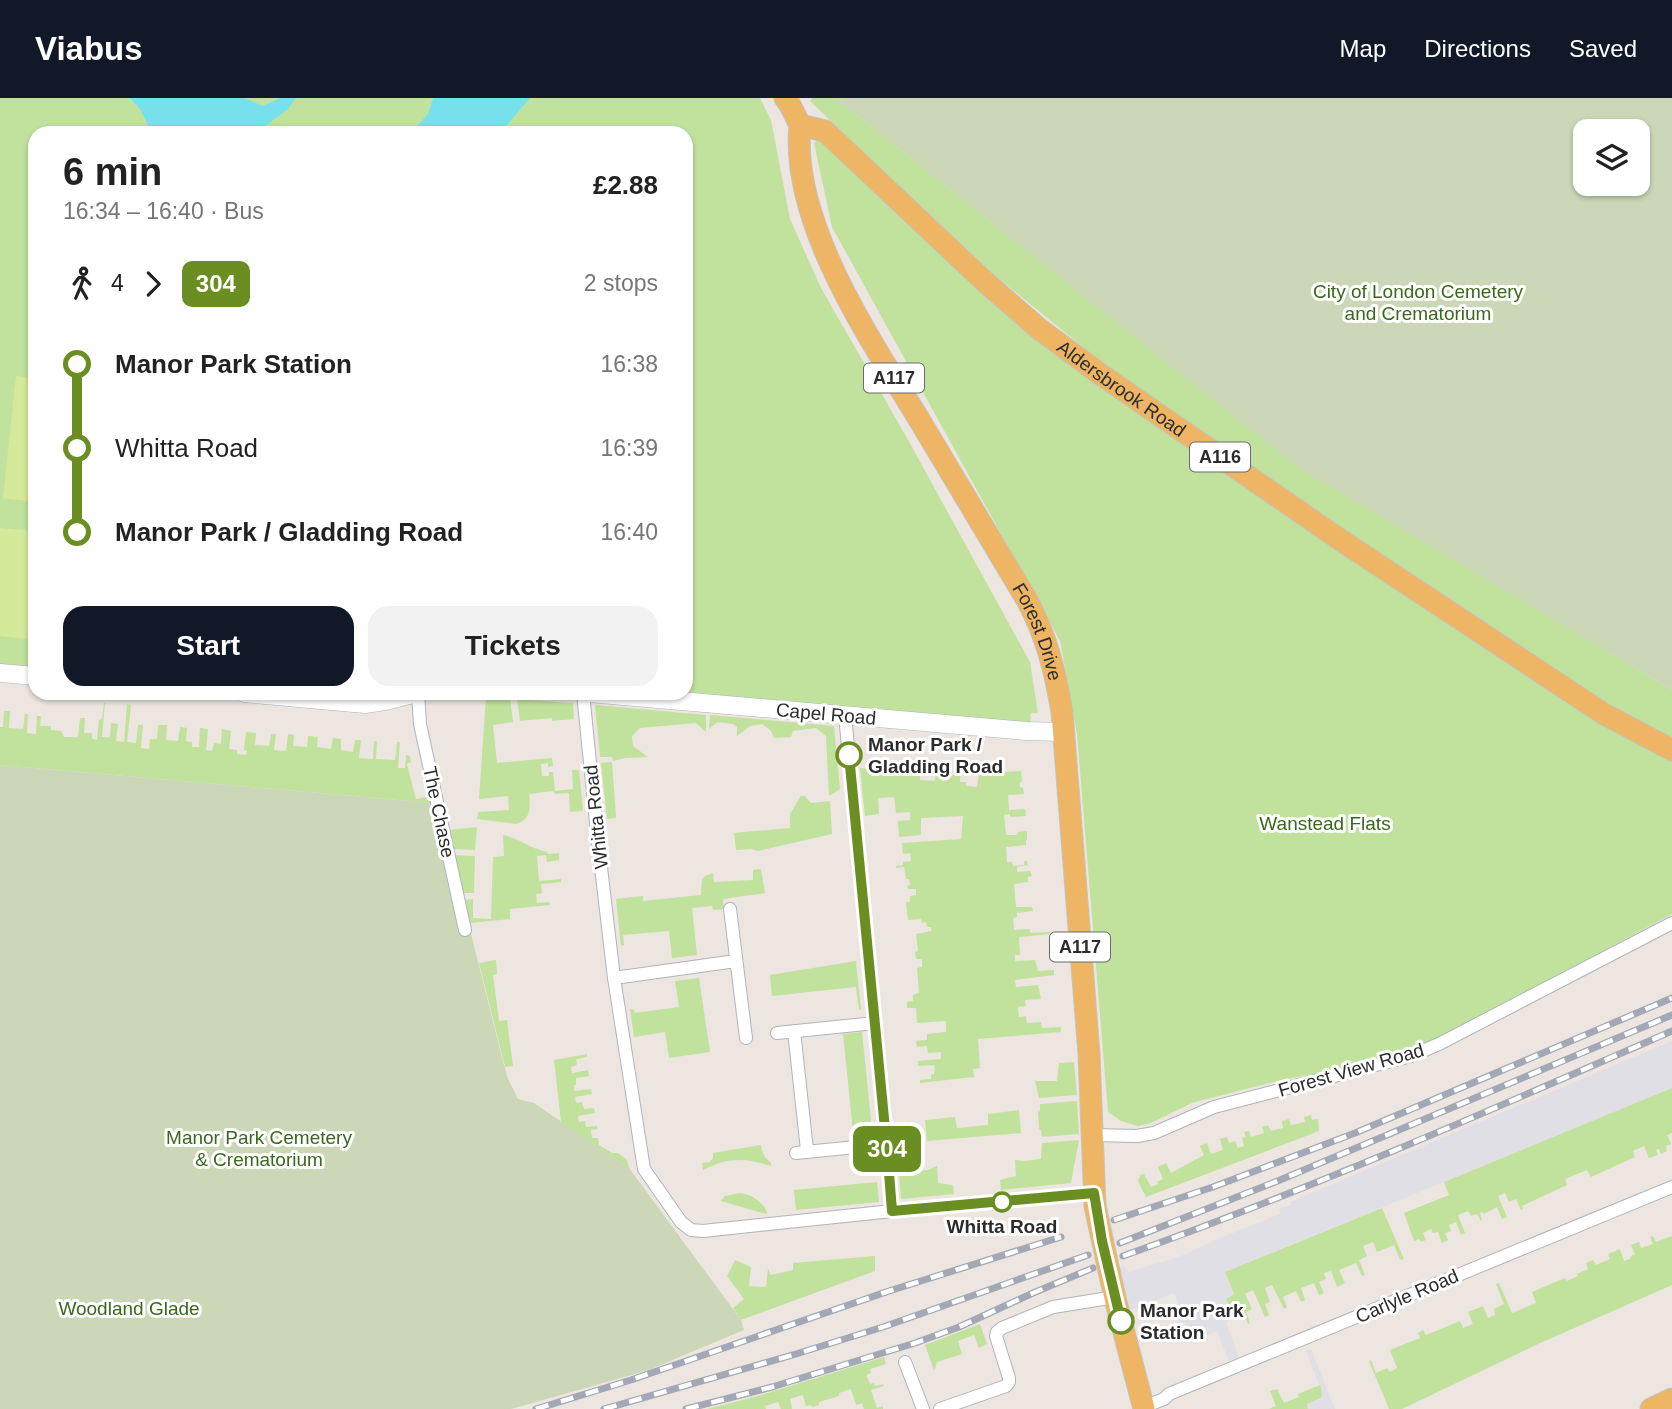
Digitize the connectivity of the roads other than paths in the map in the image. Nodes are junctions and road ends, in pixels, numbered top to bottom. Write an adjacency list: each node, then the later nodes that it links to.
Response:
1 (785, 98): 2 (main road)
2 (800, 125): 11 (main road, Forest Drive / A117); 12 (main road, Aldersbrook Road / A116)
3 (0, 673): 4 (street)
4 (28, 675)
5 (321, 700): 6 (street)
6 (389, 700)
7 (418, 700): 15 (street, The Chase)
8 (584, 700): 17 (street, Whitta Road)
9 (670, 700): 10 (street, Capel Road)
10 (845, 715): 11 (street, Capel Road); 18 (street)
11 (1063, 732): 22 (main road, Forest Drive / A117)
12 (1672, 750)
13 (730, 909): 16 (street)
14 (1672, 923): 22 (street, Forest View Road)
15 (465, 930)
16 (736, 961): 17 (street); 21 (street)
17 (614, 978): 26 (street, Whitta Road)
18 (875, 1023): 19 (street); 23 (street)
19 (794, 1031): 20 (street); 23 (street)
20 (776, 1033)
21 (746, 1038)
22 (1092, 1135): 25 (main road, Forest Drive / A117)
23 (886, 1144): 26 (street)
24 (1672, 1186): 30 (street, Carlyle Road)
25 (1095, 1200): 26 (street, Whitta Road); 27 (main road, A117, bridge)
26 (892, 1211)
27 (1115, 1297): 30 (main road, A117); 32 (street)
28 (905, 1362): 31 (street)
29 (1672, 1399): 33 (main road)
30 (1144, 1408)
31 (923, 1409)
32 (940, 1409)
33 (1651, 1409)

